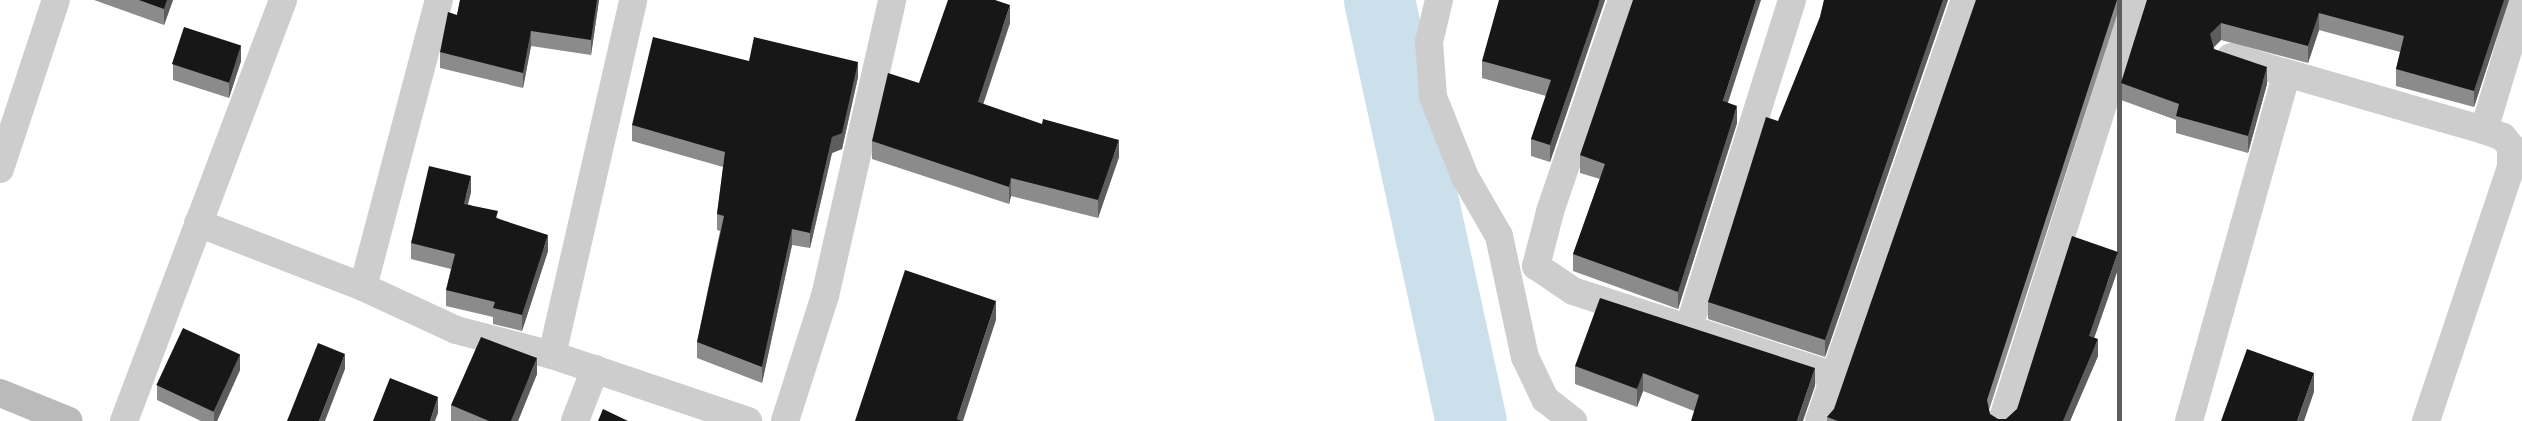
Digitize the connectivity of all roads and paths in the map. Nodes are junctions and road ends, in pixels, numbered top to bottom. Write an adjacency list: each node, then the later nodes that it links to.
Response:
1 (56, 0): 15 (street)
2 (283, 0): 16 (street)
3 (439, 0): 19 (street)
4 (633, 0): 21 (street)
5 (892, 0): 29 (street)
6 (1439, 0): 17 (street)
7 (1622, 0): 18 (street)
8 (1792, 0): 20 (street)
9 (1966, 0): 23 (street)
10 (2136, 0): 32 (street)
11 (2522, 4): 14 (street)
12 (2225, 55): 13 (street)
13 (2286, 74): 14 (street); 33 (street)
14 (2484, 130): 34 (street)
15 (0, 169)
16 (198, 223): 19 (street); 26 (street)
17 (1499, 236): 18 (street); 30 (street)
18 (1536, 266): 20 (street)
19 (363, 287): 21 (street)
20 (1689, 327): 23 (street)
21 (552, 354): 22 (street)
22 (595, 369): 27 (street); 28 (street)
23 (1834, 376): 31 (street)
24 (0, 393): 25 (main road)
25 (69, 421)
26 (124, 421)
27 (575, 421)
28 (748, 421)
29 (785, 421)
30 (1573, 421)
31 (1819, 421)
32 (2002, 421)
33 (2189, 421)
34 (2426, 421)

